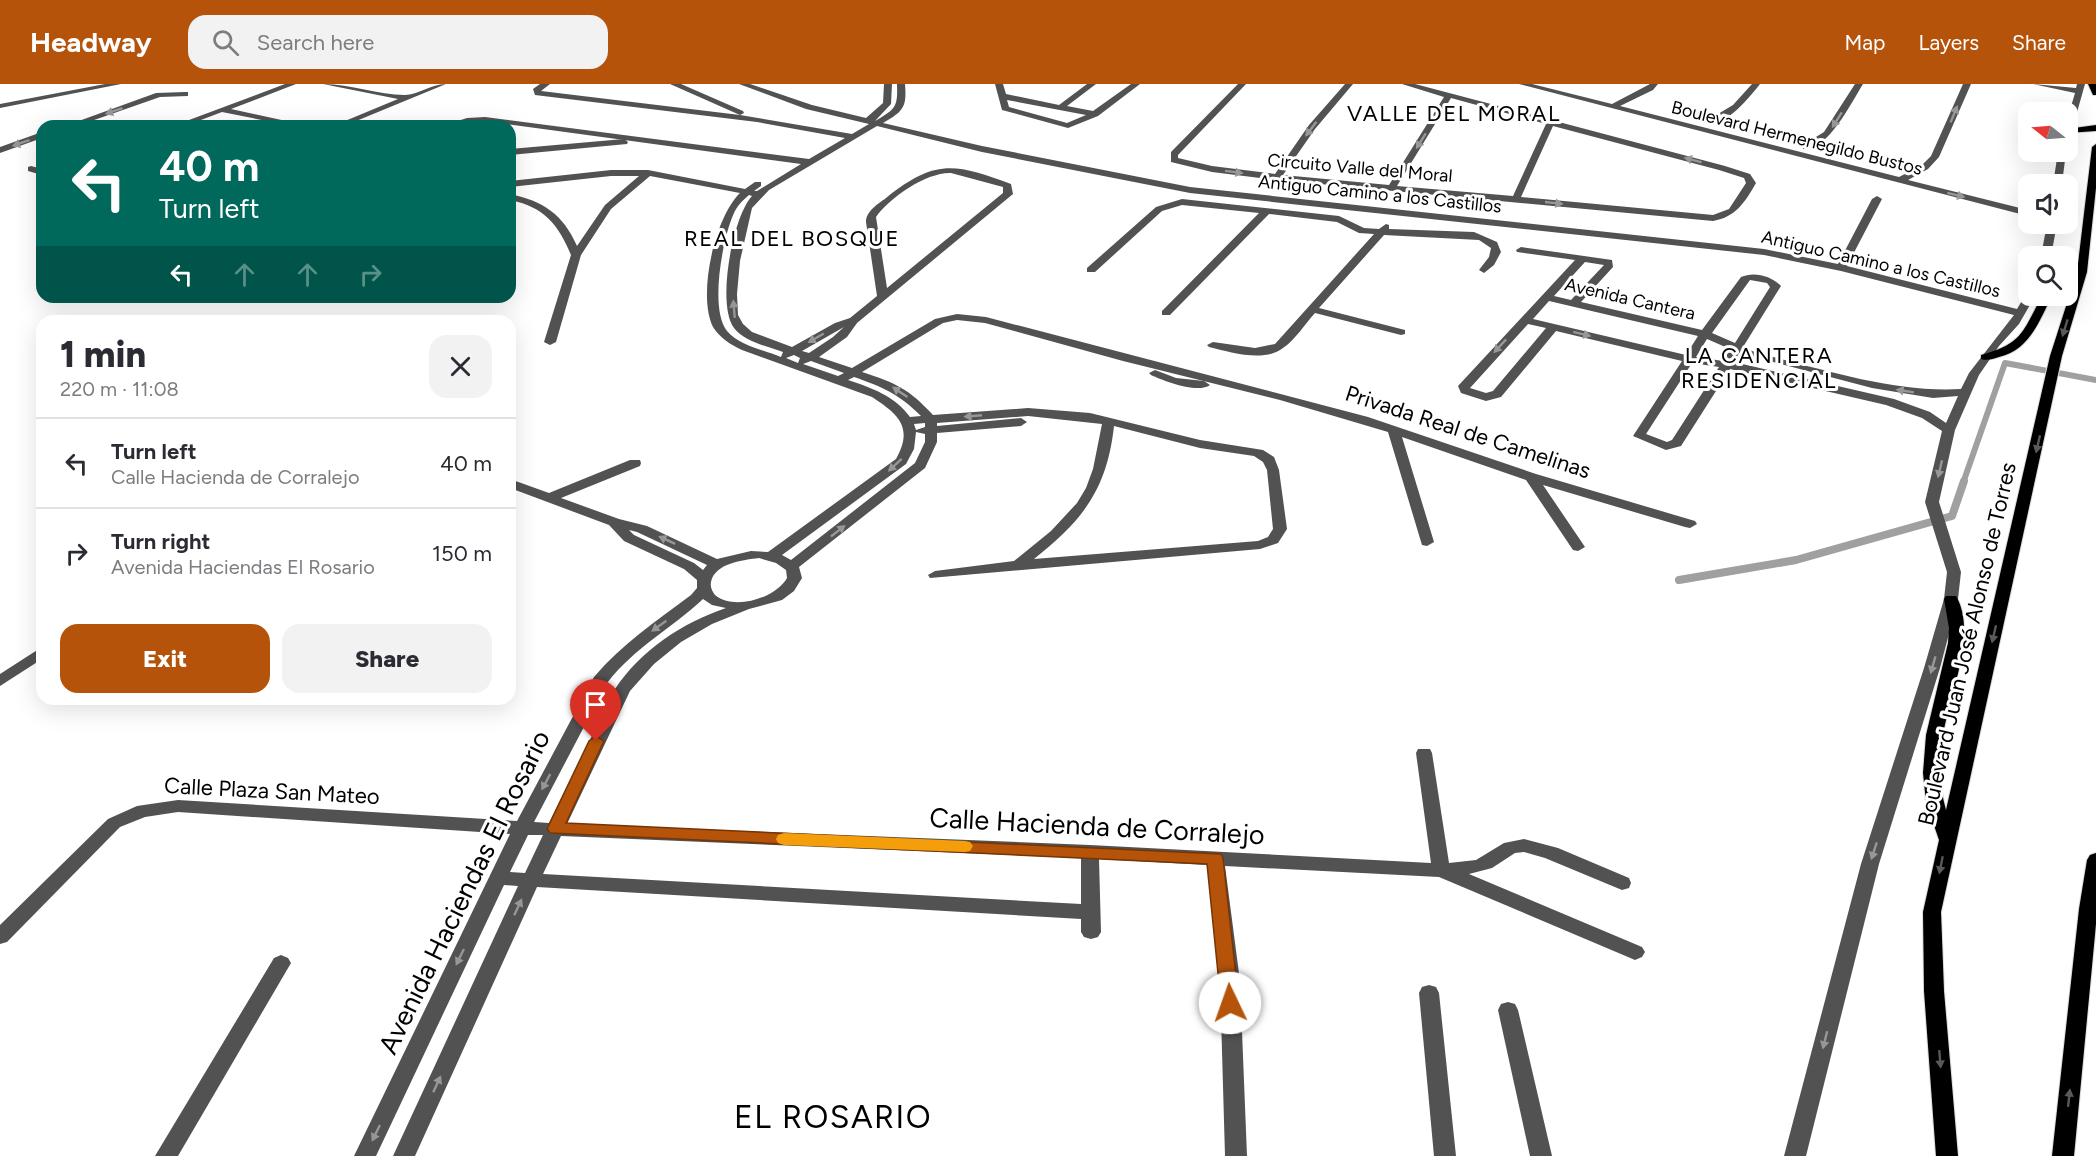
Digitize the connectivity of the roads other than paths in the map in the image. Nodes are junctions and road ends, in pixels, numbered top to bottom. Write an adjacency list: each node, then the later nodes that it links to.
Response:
1 (117, 84): 35 (street)
2 (292, 84): 38 (street)
3 (327, 84): 30 (street)
4 (442, 84): 30 (street)
5 (546, 84): 44 (street)
6 (675, 84): 44 (street)
7 (743, 84): 45 (street, Antiguo Camino a los Castillos)
8 (888, 84): 31 (street)
9 (901, 84): 32 (street)
10 (999, 84): 29 (street)
11 (1092, 84): 36 (street)
12 (1136, 84): 39 (street)
13 (1242, 84): 66 (street, Circuito Valle del Moral, one-way to 66)
14 (1349, 84): 66 (street, one-way to 66)
15 (1406, 84): 28 (street, Circuito Valle del Moral)
16 (1523, 84): 37 (street, Boulevard Hermenegildo Bustos)
17 (1551, 84): 34 (street, Boulevard Hermenegildo Bustos)
18 (1632, 84): 24 (street)
19 (1756, 84): 47 (street)
20 (1859, 84): 57 (street, one-way to 57)
21 (1966, 84): 65 (street, one-way to 21)
22 (2037, 84): 25 (street)
23 (2092, 84): 26 (main road)
24 (1652, 86): 34 (street)
25 (2080, 87): 33 (street)
26 (2096, 93)
27 (185, 94): 40 (street, one-way to 40)
28 (1449, 95): 46 (street, Circuito Valle del Moral); 69 (street, one-way to 69)
29 (1001, 96): 36 (street); 50 (street)
30 (407, 98): 43 (street)
31 (889, 98): 32 (street); 45 (street)
32 (902, 98): 48 (street)
33 (2076, 102)
34 (1624, 103): 37 (street); 47 (street, Boulevard Hermenegildo Bustos)
35 (0, 106)
36 (1061, 107): 39 (street)
37 (1613, 107): 67 (street, Boulevard Hermenegildo Bustos)
38 (220, 110): 41 (street); 42 (street)
39 (1095, 114): 50 (street)
40 (85, 120)
41 (193, 120)
42 (273, 120)
43 (352, 120)
44 (757, 120): 53 (street)
45 (867, 121): 48 (street, Antiguo Camino a los Castillos); 53 (street)
46 (1551, 122): 72 (street); 79 (street, Circuito Valle del Moral, one-way to 46)
47 (1711, 122): 57 (street, Boulevard Hermenegildo Bustos)
48 (878, 123): 53 (street); 75 (street, Antiguo Camino a los Castillos)
49 (516, 124): 56 (street)
50 (1068, 126): 54 (street)
51 (2096, 128): 52 (main road)
52 (2078, 131)
53 (852, 134): 61 (street)
54 (1062, 136)
55 (36, 137): 59 (street, one-way to 59)
56 (644, 140): 60 (street); 61 (street)
57 (1806, 147): 65 (street, Boulevard Hermenegildo Bustos)
58 (2096, 147): 91 (main road, Boulevard Juan José Alonso de Torres)
59 (0, 150)
60 (516, 151)
61 (802, 163): 70 (street)
62 (30, 169): 63 (street)
63 (36, 170)
64 (648, 173): 68 (street); 70 (street); 86 (street)
65 (1913, 174): 67 (street); 74 (street, Boulevard Hermenegildo Bustos)
66 (1277, 177): 69 (street, Circuito Valle del Moral)
67 (1899, 181): 76 (street, Boulevard Hermenegildo Bustos, one-way to 76)
68 (516, 183)
69 (1392, 187): 72 (street, Circuito Valle del Moral)
70 (757, 190): 109 (street, one-way to 70); 112 (street)
71 (516, 199): 86 (street)
72 (1516, 199): 78 (street, Circuito Valle del Moral, one-way to 78)
73 (1877, 199): 88 (street)
74 (2018, 200)
75 (1360, 208): 80 (street, Antiguo Camino a los Castillos); 81 (street)
76 (2018, 211)
77 (1266, 212): 82 (street); 89 (street); 100 (street)
78 (1649, 213): 79 (street, Circuito Valle del Moral); 83 (street)
79 (1666, 215): 84 (street)
80 (1436, 216): 81 (street); 83 (street, Antiguo Camino a los Castillos)
81 (1389, 218): 82 (street)
82 (1383, 232): 90 (street); 98 (street)
83 (1652, 239): 84 (street, Antiguo Camino a los Castillos)
84 (1669, 241): 88 (street, Antiguo Camino a los Castillos)
85 (1521, 250): 87 (street)
86 (576, 255): 106 (street)
87 (1583, 258): 93 (street); 95 (street)
88 (1841, 268): 99 (street, Antiguo Camino a los Castillos)
89 (1091, 270)
90 (1484, 270)
91 (2082, 272): 92 (main road); 145 (main road, Boulevard Juan José Alonso de Torres, one-way to 145)
92 (2078, 274)
93 (1546, 297): 95 (street, Avenida Cantera); 101 (street)
94 (884, 298): 94 (street); 102 (street)
95 (1574, 303): 105 (street, Avenida Cantera)
96 (2024, 306): 99 (street, Boulevard Juan José Alonso de Torres)
97 (2043, 306): 110 (main road)
98 (1312, 309): 104 (street); 107 (street)
99 (2019, 313): 110 (street, Boulevard Juan José Alonso de Torres)
100 (1166, 314)
101 (1525, 320): 103 (street); 103 (street, one-way to 103)
102 (854, 321): 109 (street, one-way to 109); 111 (street)
103 (1553, 327): 113 (street, one-way to 113)
104 (1401, 332)
105 (1705, 334): 108 (street, Avenida Cantera); 108 (street); 113 (street)
106 (550, 342)
107 (1213, 345)
108 (1736, 349): 115 (street); 118 (street, Avenida Cantera, one-way to 108)
109 (792, 351): 111 (street); 112 (street)
110 (1985, 357): 118 (street, Boulevard Juan José Alonso de Torres)
111 (809, 358): 114 (street); 116 (street)
112 (779, 359): 114 (street)
113 (1688, 359): 115 (street); 115 (street)
114 (796, 365): 117 (street)
115 (1725, 365): 122 (street)
116 (854, 372): 117 (street, Privada Real de Camelinas); 120 (street, one-way to 116); 123 (street, Privada Real de Camelinas)
117 (840, 380): 121 (street)
118 (1964, 392): 122 (street, Boulevard Juan José Alonso de Torres)
119 (1108, 421): 120 (street); 134 (street); 134 (street)
120 (932, 425): 121 (street); 135 (street, one-way to 120)
121 (910, 427): 132 (street, one-way to 132)
122 (1949, 430): 138 (street, Boulevard Juan José Alonso de Torres, one-way to 138)
123 (1394, 431): 125 (street, Privada Real de Camelinas); 130 (street)
124 (635, 463): 127 (street)
125 (1531, 477): 129 (street, Privada Real de Camelinas); 131 (street)
126 (516, 488): 127 (street)
127 (549, 498): 128 (street)
128 (614, 522): 133 (street, one-way to 128); 137 (street)
129 (1690, 524)
130 (1427, 542)
131 (1578, 547)
132 (772, 556): 133 (street); 135 (street)
133 (718, 565): 137 (street, Avenida Haciendas El Rosario)
134 (1018, 565): 136 (street)
135 (791, 567): 139 (street)
136 (935, 575)
137 (704, 584): 139 (street); 143 (street, Avenida Haciendas El Rosario, one-way to 143)
138 (1951, 598): 145 (main road); 166 (street, Boulevard Juan José Alonso de Torres, one-way to 166)
139 (743, 607): 144 (street)
140 (36, 656): 141 (street)
141 (0, 681)
142 (1424, 753): 149 (street)
143 (522, 828): 144 (street, Calle Plaza San Mateo); 150 (street, Avenida Haciendas El Rosario); 155 (street, Calle Plaza San Mateo)
144 (555, 829): 146 (street, Calle Hacienda de Corralejo); 151 (street)
145 (1946, 838): 167 (main road, Boulevard Juan José Alonso de Torres, one-way to 167)
146 (1090, 852): 147 (street, Calle Hacienda de Corralejo); 153 (street)
147 (1215, 858): 149 (street, Calle Hacienda de Corralejo); 163 (street)
148 (2096, 860): 168 (main road, one-way to 148)
149 (1441, 870): 152 (street, Calle Hacienda de Corralejo); 156 (street)
150 (498, 878): 151 (street); 161 (street, Avenida Haciendas El Rosario, one-way to 161)
151 (531, 879): 153 (street); 162 (street, one-way to 151)
152 (1622, 883)
153 (1090, 912): 154 (street)
154 (1091, 932)
155 (0, 937)
156 (1635, 952)
157 (281, 963): 160 (street)
158 (1429, 993): 164 (street)
159 (1508, 1010): 165 (street)
160 (166, 1156)
161 (365, 1156)
162 (404, 1156)
163 (1236, 1156)
164 (1444, 1156)
165 (1541, 1156)
166 (1795, 1156)
167 (1947, 1156)
168 (2063, 1156)

